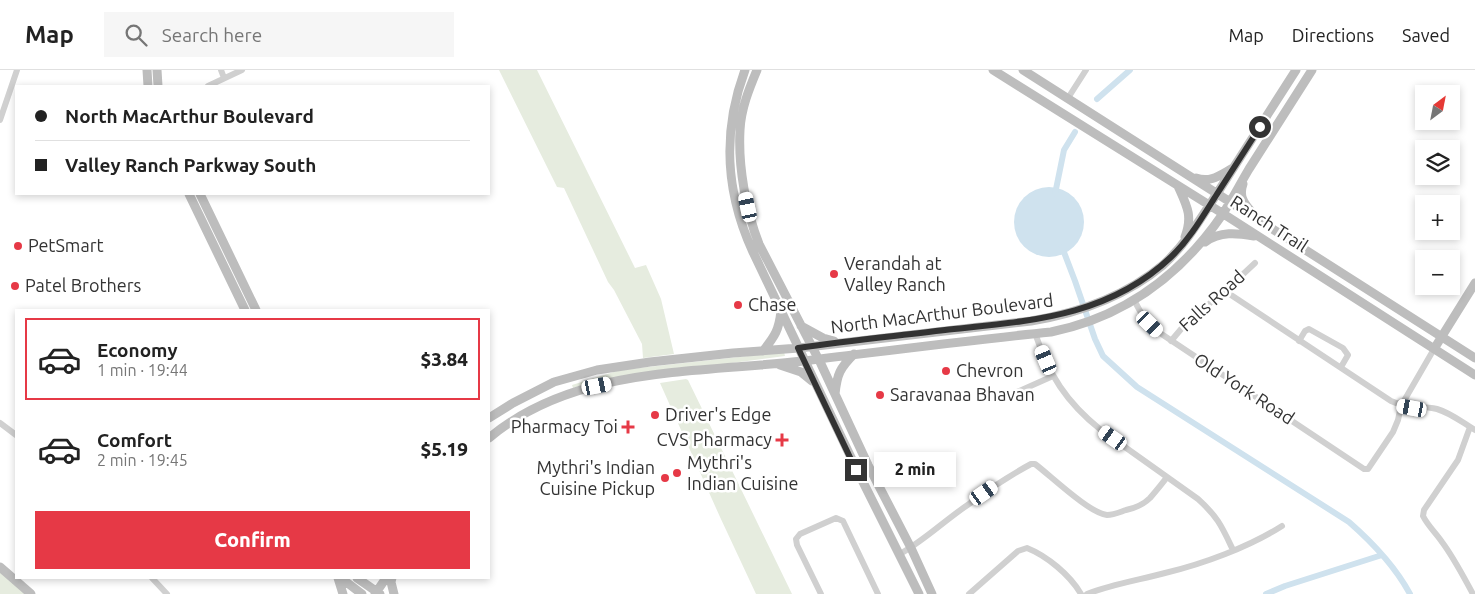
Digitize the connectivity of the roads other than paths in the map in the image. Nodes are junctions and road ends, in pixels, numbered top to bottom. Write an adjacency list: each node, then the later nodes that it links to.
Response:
1 (17, 70): 19 (street)
2 (147, 70): 15 (main road)
3 (157, 70): 16 (main road)
4 (221, 70): 13 (street)
5 (242, 70): 13 (street)
6 (757, 70): 14 (main road)
7 (994, 70): 21 (main road, Ranch Trail)
8 (1023, 70): 18 (main road, Ranch Trail)
9 (1086, 70): 18 (street)
10 (1296, 70): 22 (main road, North MacArthur Boulevard)
11 (1312, 70): 24 (main road, North MacArthur Boulevard)
12 (744, 73): 14 (main road); 32 (main road)
13 (224, 78): 17 (street)
14 (752, 80): 31 (main road)
15 (148, 85)
16 (158, 85)
17 (210, 85)
18 (1068, 98): 20 (main road, Ranch Trail)
19 (0, 120)
20 (1114, 127): 21 (main road); 23 (main road, Ranch Trail)
21 (1106, 140): 25 (main road, Ranch Trail)
22 (1235, 167): 23 (main road); 26 (main road, North MacArthur Boulevard)
23 (1186, 174): 26 (main road, Ranch Trail)
24 (1245, 177): 29 (main road, North MacArthur Boulevard); 34 (main road)
25 (1178, 186): 30 (main road, Ranch Trail); 36 (main road)
26 (1218, 193): 29 (main road, Ranch Trail); 30 (main road, North MacArthur Boulevard)
27 (189, 195): 44 (main road)
28 (200, 195): 45 (main road)
29 (1230, 201): 33 (main road, North MacArthur Boulevard); 34 (main road, Ranch Trail)
30 (1210, 206): 33 (main road, Ranch Trail); 36 (main road, North MacArthur Boulevard)
31 (748, 207): 32 (main road); 47 (main road)
32 (738, 209): 46 (main road)
33 (1222, 214): 35 (main road, Ranch Trail); 37 (main road, North MacArthur Boulevard)
34 (1257, 218): 39 (main road, Ranch Trail)
35 (1259, 237): 37 (main road); 40 (main road, Ranch Trail)
36 (1182, 244): 48 (main road, North MacArthur Boulevard)
37 (1191, 253): 43 (main road, North MacArthur Boulevard)
38 (1255, 262): 42 (street, Falls Road)
39 (1331, 266): 40 (main road); 50 (main road, Ranch Trail)
40 (1322, 278): 57 (main road, Ranch Trail)
41 (1475, 283): 50 (main road)
42 (1225, 291): 51 (street); 52 (street, Falls Road)
43 (1134, 300): 49 (main road, North MacArthur Boulevard); 52 (street, Old York Road)
44 (244, 309)
45 (256, 309)
46 (781, 310): 56 (main road); 58 (main road)
47 (801, 326): 53 (main road); 55 (main road)
48 (947, 330): 53 (main road, North MacArthur Boulevard); 54 (main road)
49 (1036, 333): 54 (main road, North MacArthur Boulevard); 66 (street)
50 (1442, 337): 57 (main road); 60 (main road, Ranch Trail)
51 (1299, 341): 64 (street); 64 (street)
52 (1171, 342): 73 (street, Old York Road)
53 (839, 343): 55 (main road, North MacArthur Boulevard)
54 (947, 344): 59 (main road, North MacArthur Boulevard)
55 (811, 346): 56 (main road, North MacArthur Boulevard); 61 (main road)
56 (798, 348): 58 (main road, North MacArthur Boulevard); 62 (main road)
57 (1434, 350): 65 (main road, Ranch Trail); 73 (street)
58 (763, 351): 67 (main road, North MacArthur Boulevard)
59 (854, 354): 61 (main road, North MacArthur Boulevard); 71 (main road)
60 (1475, 358)
61 (818, 359): 62 (main road, North MacArthur Boulevard); 71 (main road)
62 (804, 361): 63 (main road, North MacArthur Boulevard); 69 (main road)
63 (775, 364): 69 (main road); 72 (main road, North MacArthur Boulevard)
64 (1341, 367): 73 (street)
65 (1475, 375)
66 (1053, 376): 70 (street); 81 (street)
67 (564, 379): 68 (main road, North MacArthur Boulevard); 72 (main road)
68 (554, 382): 72 (main road); 74 (main road, North MacArthur Boulevard)
69 (816, 384): 80 (main road)
70 (1017, 392)
71 (835, 394): 79 (main road)
72 (564, 396): 78 (main road, North MacArthur Boulevard)
73 (1400, 406): 76 (street)
74 (490, 417)
75 (0, 423): 77 (street)
76 (1472, 429): 106 (street)
77 (15, 434)
78 (490, 437)
79 (868, 465): 80 (main road); 83 (main road)
80 (856, 470): 85 (main road)
81 (1167, 477): 83 (street); 84 (street)
82 (1282, 526): 84 (street)
83 (911, 548): 85 (street); 102 (main road)
84 (1233, 550): 105 (street)
85 (900, 554): 101 (main road)
86 (0, 567): 95 (main road)
87 (153, 579): 96 (street)
88 (340, 579): 97 (main road)
89 (341, 579): 93 (main road)
90 (385, 579): 94 (main road)
91 (392, 579): 98 (main road)
92 (367, 580): 93 (main road); 94 (main road)
93 (360, 593)
94 (378, 593)
95 (31, 594)
96 (167, 594)
97 (343, 594)
98 (394, 594)
99 (820, 594): 100 (street)
100 (878, 594)
101 (919, 594)
102 (932, 594)
103 (969, 594): 104 (street)
104 (1081, 594)
105 (1087, 594)
106 (1473, 594)

